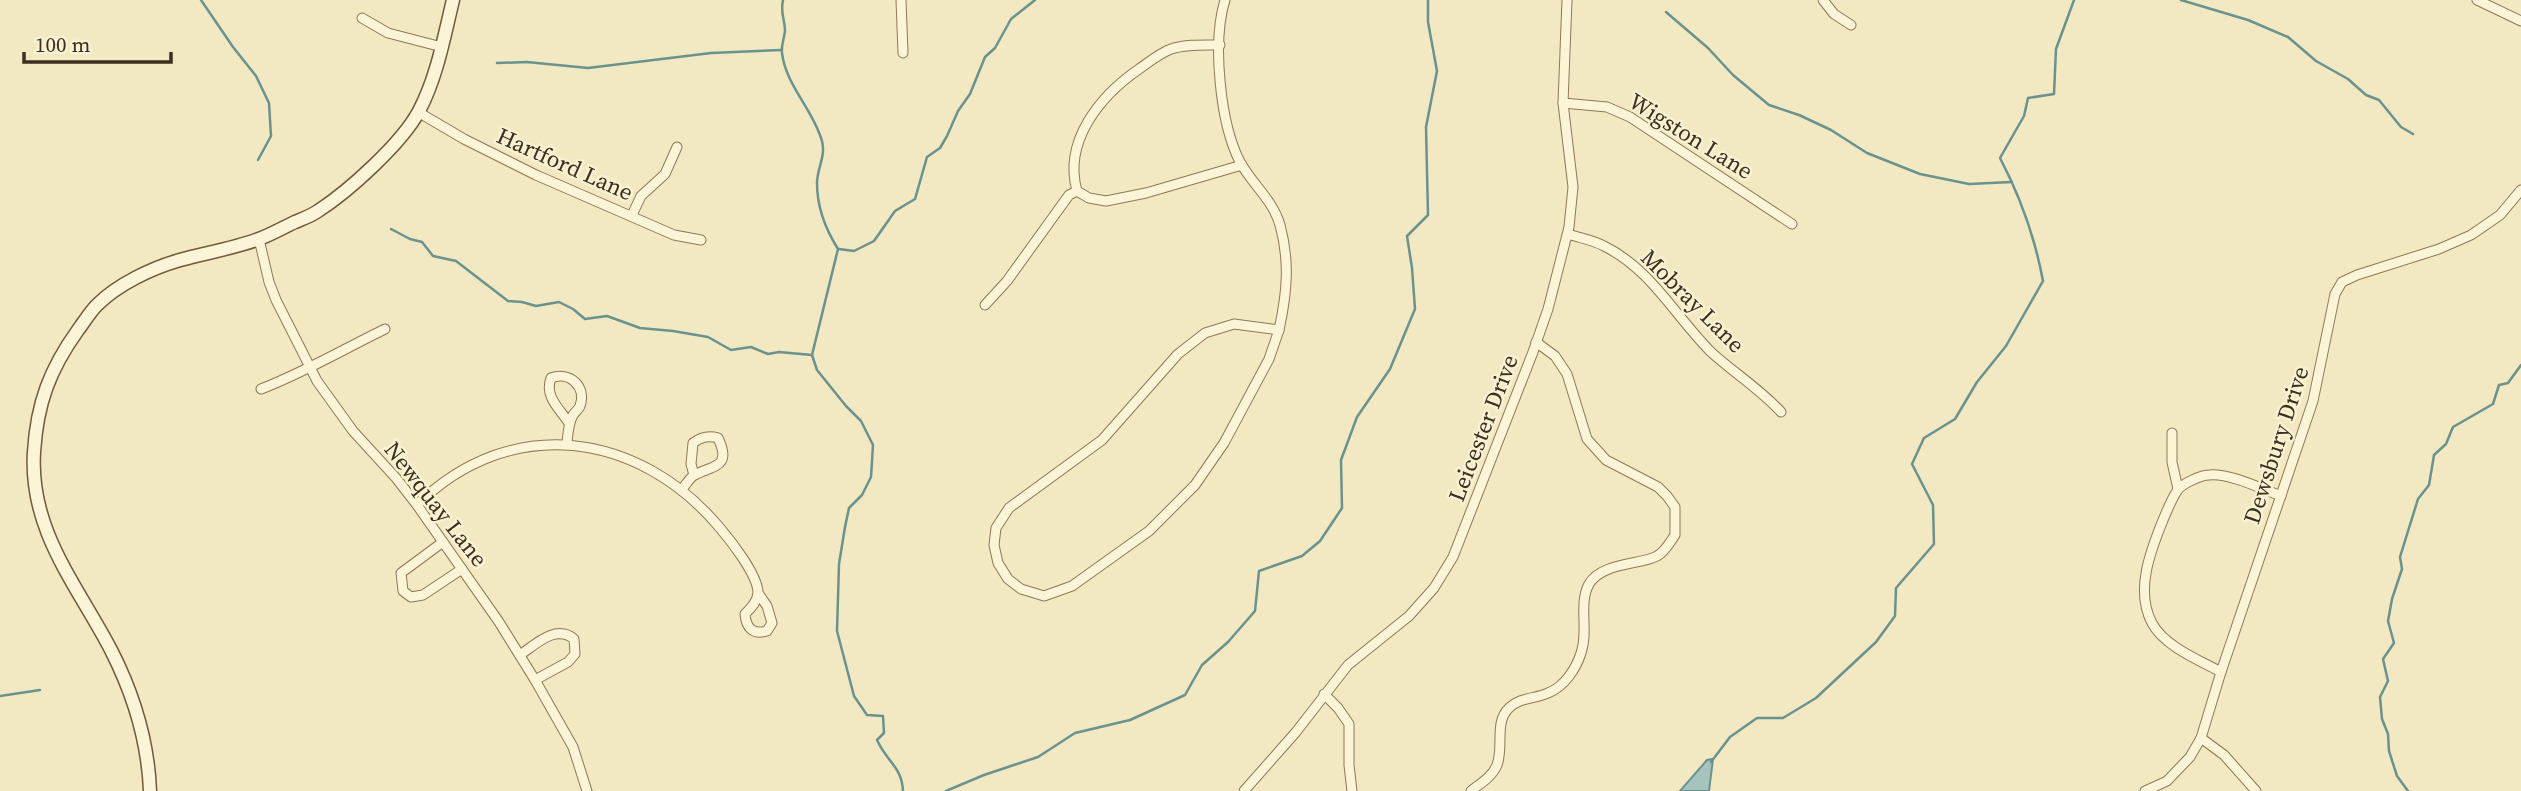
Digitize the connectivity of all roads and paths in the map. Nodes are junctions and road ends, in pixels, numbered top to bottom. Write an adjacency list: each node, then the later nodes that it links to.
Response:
1 (453, 0): 11 (main road)
2 (901, 0): 12 (street)
3 (1225, 0): 10 (street)
4 (1567, 0): 13 (street, Leicester Drive)
5 (1823, 0): 9 (street)
6 (2477, 0): 8 (street)
7 (362, 18): 11 (street)
8 (2521, 21)
9 (1851, 25)
10 (1220, 45): 16 (street); 18 (street)
11 (442, 47): 14 (main road)
12 (903, 53)
13 (1563, 103): 20 (street, Wigston Lane); 21 (street, Leicester Drive)
14 (418, 112): 19 (street, Hartford Lane); 22 (main road)
15 (677, 147): 19 (street)
16 (1242, 165): 18 (street); 26 (street)
17 (2521, 190): 37 (street, Dewsbury Drive)
18 (1077, 191): 24 (street)
19 (632, 215): 23 (street, Hartford Lane)
20 (1792, 224)
21 (1568, 234): 27 (street, Leicester Drive); 30 (street, Mobray Lane)
22 (259, 239): 28 (street, Newquay Lane); 47 (main road)
23 (701, 240)
24 (985, 304)
25 (385, 329): 28 (street)
26 (1279, 330): 26 (street)
27 (1536, 342): 45 (street, Leicester Drive); 51 (street)
28 (310, 365): 29 (street); 38 (street, Newquay Lane)
29 (261, 389)
30 (1781, 412)
31 (569, 423): 31 (street); 33 (street)
32 (2172, 433): 36 (street)
33 (567, 443): 35 (street); 38 (street)
34 (694, 475): 34 (street); 35 (street)
35 (682, 489): 41 (street)
36 (2178, 489): 37 (street); 43 (street)
37 (2281, 496): 43 (street, Dewsbury Drive)
38 (417, 505): 39 (street, Newquay Lane)
39 (443, 542): 40 (street, Newquay Lane); 40 (street)
40 (462, 569): 42 (street, Newquay Lane)
41 (758, 593)
42 (520, 655): 44 (street, Newquay Lane); 44 (street)
43 (2221, 672): 46 (street, Dewsbury Drive)
44 (536, 680): 48 (street, Newquay Lane)
45 (1324, 694): 49 (street, Leicester Drive); 50 (street)
46 (2201, 738): 52 (street, Dewsbury Drive); 53 (street)
47 (149, 791)
48 (587, 791)
49 (1244, 791)
50 (1352, 791)
51 (1471, 791)
52 (2145, 791)
53 (2256, 791)

